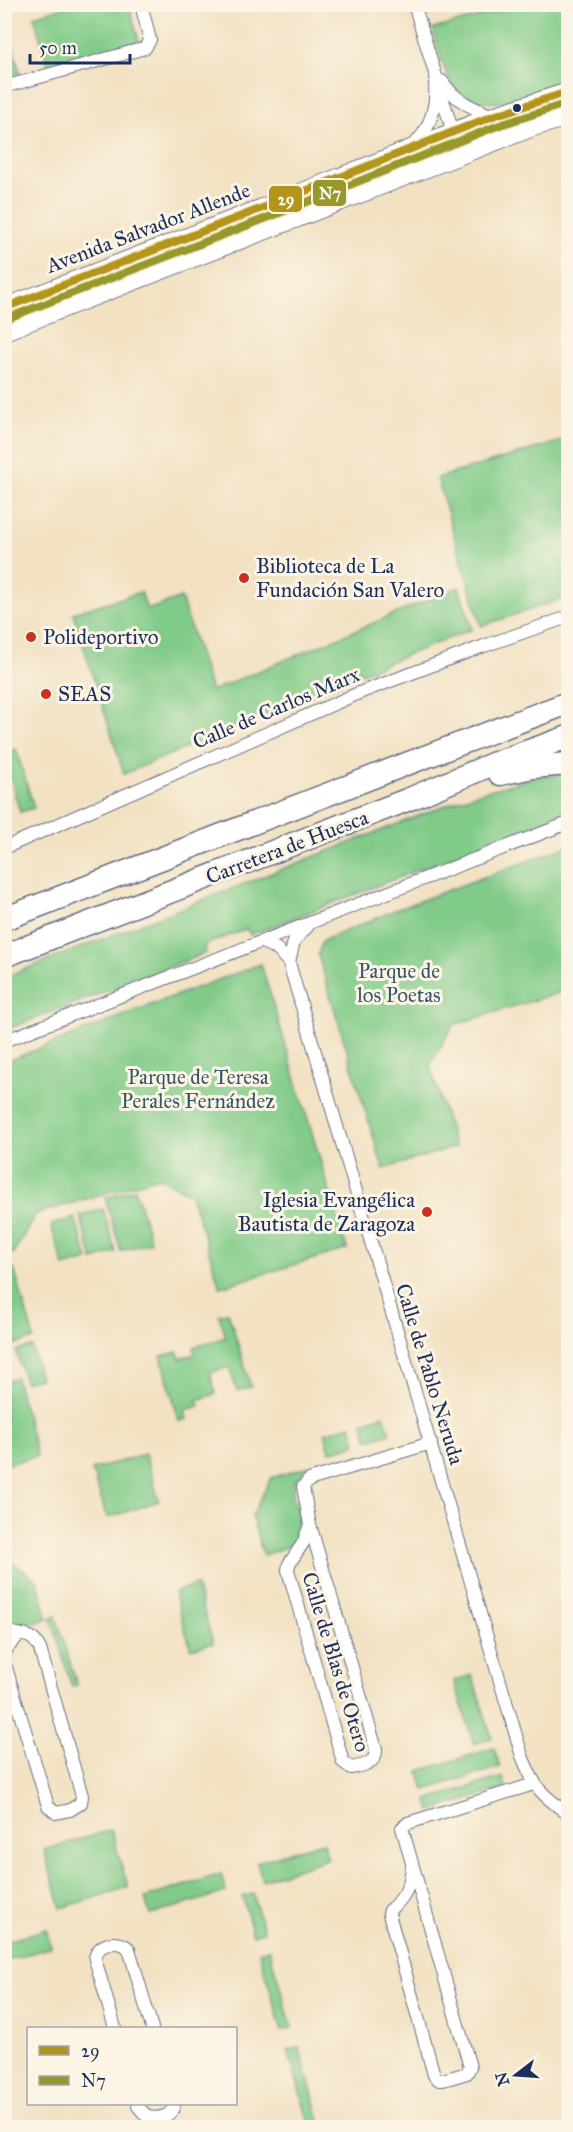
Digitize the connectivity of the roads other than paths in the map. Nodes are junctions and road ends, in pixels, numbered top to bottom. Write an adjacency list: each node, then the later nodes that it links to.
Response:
1 (141, 4): 4 (street)
2 (414, 4): 3 (street)
3 (434, 67): 6 (street); 8 (street); 9 (street)
4 (4, 87)
5 (568, 92): 6 (main road, Avenida Salvador Allende)
6 (493, 116): 8 (main road, Avenida Salvador Allende)
7 (568, 117): 10 (main road)
8 (453, 133): 9 (main road, Avenida Salvador Allende); 10 (street)
9 (405, 151): 11 (main road, Avenida Salvador Allende)
10 (442, 162): 12 (main road)
11 (273, 204): 12 (street, Avenida Salvador Allende); 13 (main road, Avenida Salvador Allende)
12 (271, 229): 14 (main road)
13 (4, 308)
14 (4, 331)
15 (568, 617): 21 (street, Calle de Carlos Marx)
16 (568, 704): 22 (highway, Carretera de Huesca)
17 (568, 737): 19 (highway, Carretera de Huesca)
18 (568, 764): 19 (highway)
19 (412, 798): 25 (highway, Carretera de Huesca)
20 (568, 823): 23 (street)
21 (4, 848)
22 (4, 919)
23 (313, 921): 24 (street); 26 (street)
24 (262, 942): 26 (street); 27 (street)
25 (4, 956)
26 (289, 963): 28 (street, Calle de Pablo Neruda)
27 (4, 1041)
28 (431, 1443): 29 (street, Calle de Blas de Otero); 35 (street, Calle de Pablo Neruda)
29 (310, 1525): 30 (street, Calle de Blas de Otero); 31 (street, Calle de Blas de Otero)
30 (291, 1559): 31 (street, Calle de Blas de Otero); 31 (street, Calle de Blas de Otero)
31 (324, 1570)
32 (4, 1630): 33 (street)
33 (19, 1635): 34 (street); 34 (street)
34 (4, 1659)
35 (534, 1784): 36 (street, Calle de Pablo Neruda); 37 (street)
36 (568, 1814)
37 (412, 1866): 38 (street); 39 (street)
38 (397, 1904): 39 (street); 39 (street)
39 (426, 1913)
40 (116, 2027): 41 (street)
41 (152, 2027)
42 (138, 2105): 44 (street); 45 (street)
43 (174, 2105): 44 (street)
44 (160, 2122)
45 (144, 2127)

